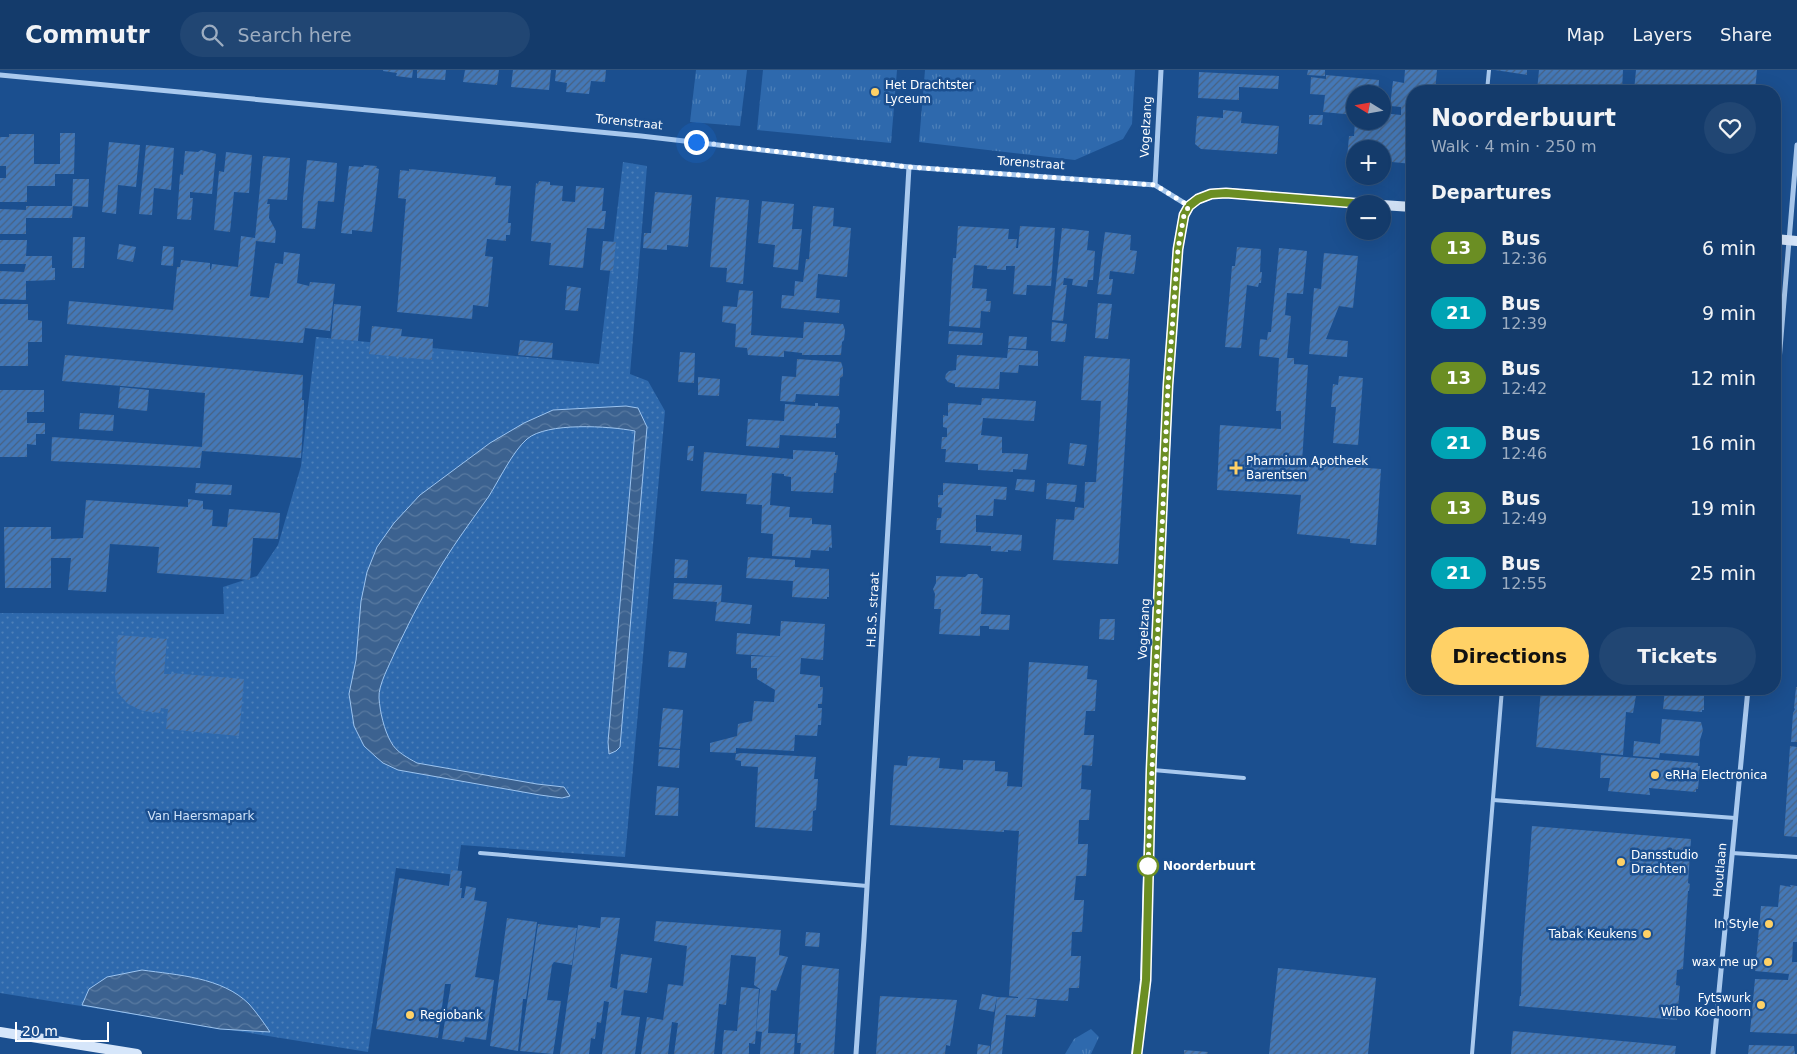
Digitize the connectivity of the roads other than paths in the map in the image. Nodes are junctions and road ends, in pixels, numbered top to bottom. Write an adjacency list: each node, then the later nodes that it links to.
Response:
1 (1161, 70): 7 (street, Vogelzang)
2 (1489, 70): 4 (lane)
3 (0, 75): 6 (street, Torenstraat)
4 (1488, 85)
5 (1797, 145): 12 (street)
6 (909, 167): 7 (street, Torenstraat); 23 (street, H.B.S. straat)
7 (1155, 185): 9 (street, Torenstraat)
8 (1346, 202): 9 (street)
9 (1189, 206): 16 (street, Vogelzang)
10 (1391, 206): 11 (street)
11 (1406, 207)
12 (1793, 240): 13 (street)
13 (1781, 353)
14 (1502, 695): 18 (lane)
15 (1747, 695): 19 (street, Houtlaan)
16 (1151, 770): 17 (lane); 27 (street, Vogelzang)
17 (1244, 778)
18 (1493, 800): 19 (lane); 28 (lane)
19 (1735, 818): 21 (street, Houtlaan)
20 (480, 853): 23 (lane)
21 (1732, 853): 22 (lane); 29 (street, Houtlaan)
22 (1797, 857)
23 (867, 886): 26 (street, H.B.S. straat)
24 (0, 1032): 25 (street)
25 (137, 1054)
26 (856, 1054)
27 (1136, 1054)
28 (1472, 1054)
29 (1713, 1054)

